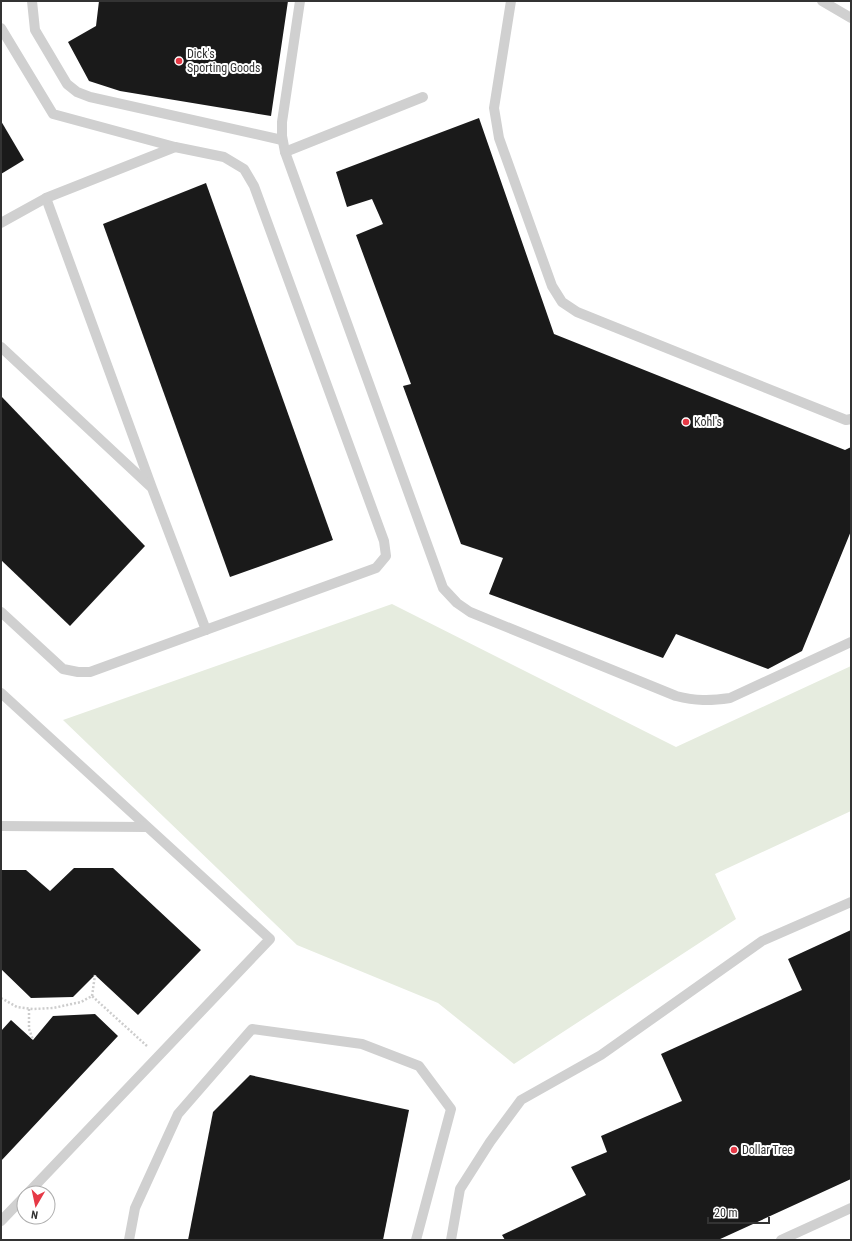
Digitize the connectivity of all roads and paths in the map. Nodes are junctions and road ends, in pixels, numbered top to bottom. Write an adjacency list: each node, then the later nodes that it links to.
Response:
1 (32, 1): 8 (lane)
2 (300, 1): 8 (lane)
3 (510, 1): 14 (lane)
4 (822, 1): 5 (lane)
5 (851, 18)
6 (1, 28): 9 (lane)
7 (423, 97): 10 (lane)
8 (282, 140): 10 (lane)
9 (175, 147): 11 (lane); 17 (lane)
10 (286, 152): 18 (lane)
11 (46, 198): 12 (lane); 15 (lane)
12 (1, 223)
13 (1, 347): 15 (lane)
14 (851, 419)
15 (152, 488): 17 (lane)
16 (1, 612): 17 (lane)
17 (206, 630)
18 (851, 642)
19 (1, 693): 21 (lane)
20 (1, 826): 21 (lane)
21 (146, 826): 28 (lane)
22 (851, 902): 35 (lane)
23 (95, 975): 24 (path)
24 (92, 996): 26 (path); 28 (path)
25 (1, 998): 26 (path)
26 (29, 1009): 27 (path)
27 (33, 1040)
28 (158, 1056): 29 (lane)
29 (36, 1185)
30 (16, 1205): 32 (lane)
31 (851, 1208): 36 (lane)
32 (1, 1221)
33 (129, 1240): 34 (lane)
34 (416, 1240)
35 (451, 1240)
36 (781, 1240)

